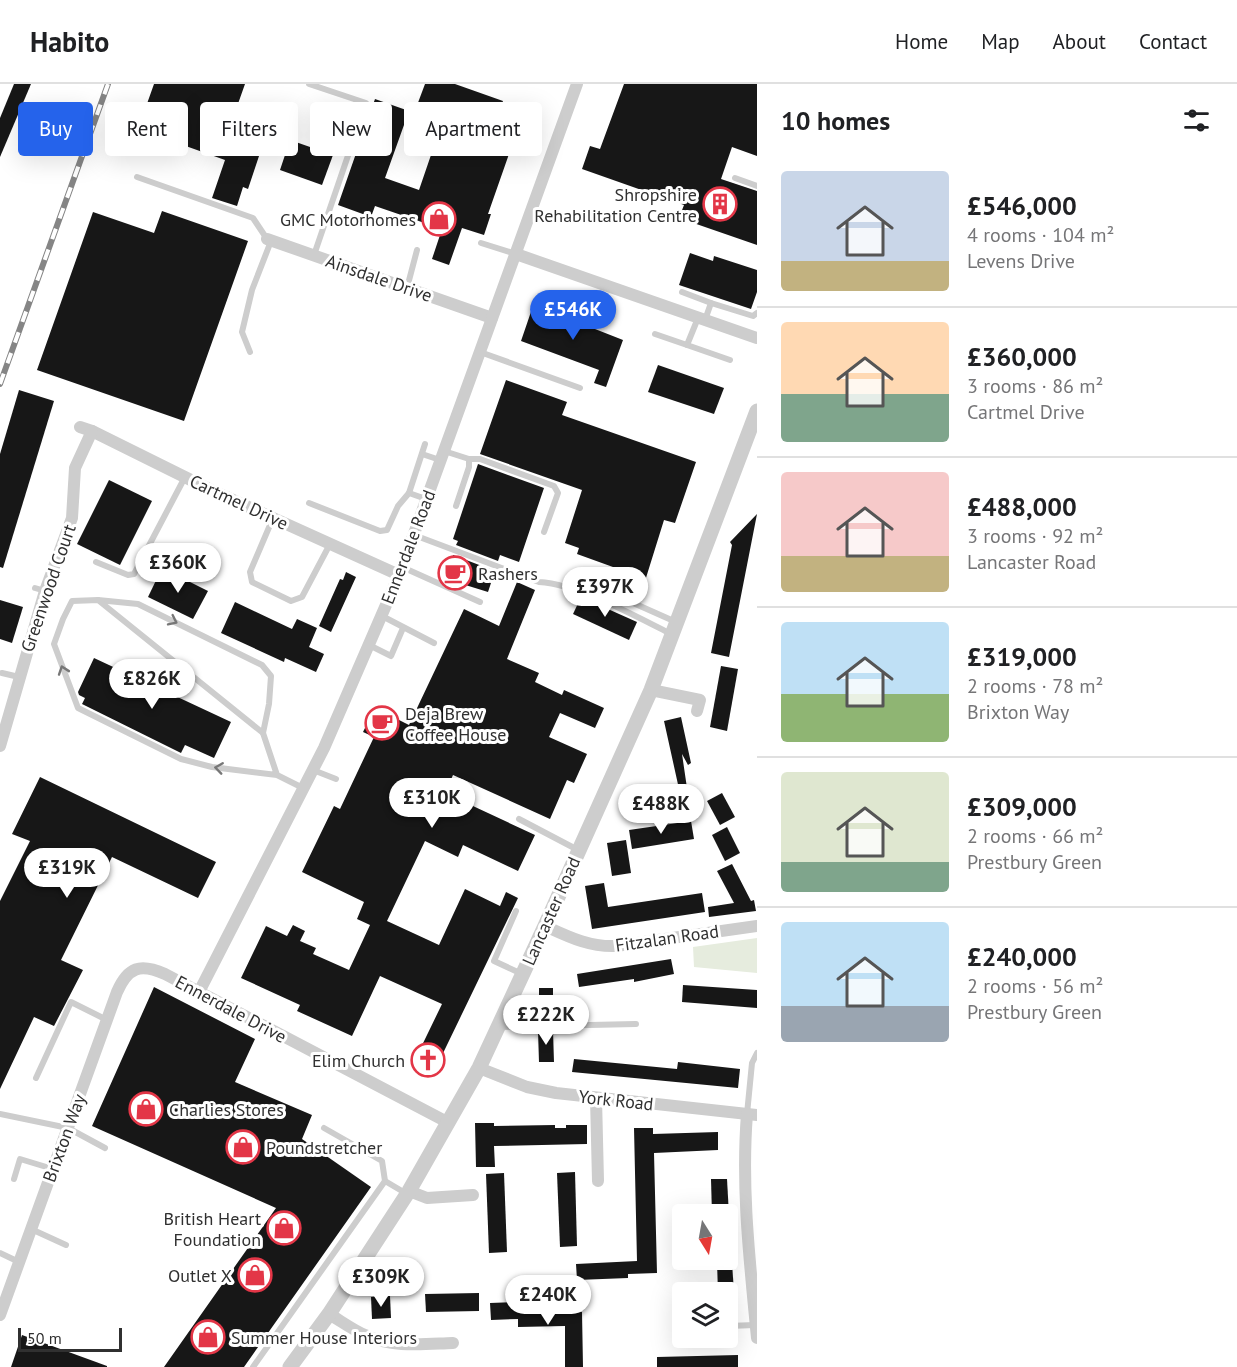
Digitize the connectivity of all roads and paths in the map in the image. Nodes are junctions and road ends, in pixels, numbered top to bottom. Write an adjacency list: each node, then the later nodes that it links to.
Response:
1 (309, 84): 10 (lane)
2 (578, 84): 9 (street, Ennerdale Road)
3 (137, 177): 6 (lane)
4 (735, 178): 5 (lane)
5 (757, 186)
6 (269, 240): 10 (street, Ainsdale Drive); 20 (lane)
7 (481, 243): 9 (lane)
8 (417, 250): 11 (lane)
9 (516, 254): 15 (street, Ennerdale Road); 16 (street)
10 (314, 255): 11 (street, Ainsdale Drive)
11 (406, 288): 15 (street, Ainsdale Drive)
12 (682, 292): 13 (lane)
13 (711, 303): 14 (lane); 16 (lane)
14 (757, 313)
15 (492, 318): 21 (street, Ennerdale Road)
16 (701, 319): 18 (street); 19 (lane)
17 (655, 334): 19 (lane)
18 (757, 338)
19 (687, 345): 22 (lane)
20 (250, 352)
21 (480, 352): 23 (lane); 29 (street, Ennerdale Road)
22 (730, 360)
23 (580, 388)
24 (757, 411): 47 (street, Lancaster Road)
25 (80, 428): 26 (street, Cartmel Drive)
26 (92, 431): 31 (street, Cartmel Drive); 51 (street, Greenwood Court)
27 (425, 444): 28 (lane)
28 (422, 454): 29 (lane); 32 (lane)
29 (442, 455): 30 (lane); 33 (street, Ennerdale Road)
30 (469, 459): 35 (lane); 37 (lane)
31 (185, 477): 36 (street, Cartmel Drive); 40 (lane)
32 (409, 494): 33 (lane); 34 (lane)
33 (427, 499): 38 (street, Ennerdale Road)
34 (309, 503)
35 (456, 506)
36 (273, 518): 39 (street, Cartmel Drive); 39 (lane)
37 (544, 532)
38 (414, 535): 41 (street, Ennerdale Road); 47 (lane)
39 (330, 544): 41 (street, Cartmel Drive)
40 (96, 561)
41 (401, 571): 44 (lane); 45 (street, Ennerdale Road)
42 (604, 590): 47 (lane)
43 (98, 600): 54 (lane); 54 (lane, one-way to 54); 57 (lane, one-way to 43)
44 (480, 602)
45 (381, 616): 46 (lane); 49 (street, Ennerdale Road)
46 (403, 628): 48 (lane); 49 (lane)
47 (674, 628): 52 (street, Lancaster Road)
48 (434, 642)
49 (369, 645): 56 (street, Ennerdale Road)
50 (2, 673): 51 (lane)
51 (19, 677): 55 (street, Greenwood Court)
52 (651, 690): 53 (street); 61 (street, Lancaster Road)
53 (697, 711)
54 (263, 733): 57 (lane)
55 (0, 746)
56 (313, 770): 58 (lane); 59 (street, Ennerdale Road)
57 (277, 775): 59 (lane)
58 (336, 779)
59 (304, 788): 67 (street, Ennerdale Road)
60 (519, 819): 61 (lane)
61 (579, 850): 63 (street, Lancaster Road)
62 (516, 911): 66 (lane)
63 (545, 926): 64 (street, Fitzalan Road); 66 (street, Lancaster Road)
64 (757, 926)
65 (139, 968): 67 (street, Ennerdale Drive); 68 (street, Brixton Way)
66 (522, 974): 70 (street, Lancaster Road)
67 (199, 992): 77 (street, Ennerdale Drive)
68 (107, 1020): 73 (lane); 78 (street, Brixton Way)
69 (636, 1024): 70 (lane)
70 (498, 1027): 72 (street, Lancaster Road)
71 (757, 1053): 76 (lane)
72 (478, 1068): 74 (street, York Road); 77 (street, Lancaster Road)
73 (36, 1078)
74 (596, 1098): 76 (street, York Road); 84 (street)
75 (0, 1114): 78 (lane)
76 (752, 1114): 93 (street)
77 (449, 1123): 85 (street, Lancaster Road)
78 (68, 1128): 80 (lane); 81 (street, Brixton Way)
79 (324, 1128): 83 (lane)
80 (105, 1148)
81 (53, 1169): 82 (lane); 87 (street, Brixton Way)
82 (14, 1179)
83 (385, 1181): 85 (lane); 97 (lane)
84 (598, 1181)
85 (408, 1193): 86 (street); 91 (street, Lancaster Road)
86 (473, 1195)
87 (31, 1229): 88 (lane); 90 (street, Brixton Way)
88 (66, 1245)
89 (0, 1253): 90 (lane)
90 (19, 1263): 92 (street, Brixton Way)
91 (329, 1314): 96 (street); 98 (street, Lancaster Road)
92 (0, 1315)
93 (756, 1325): 94 (lane); 95 (street)
94 (738, 1326)
95 (757, 1338)
96 (453, 1343)
97 (253, 1367)
98 (290, 1367)

